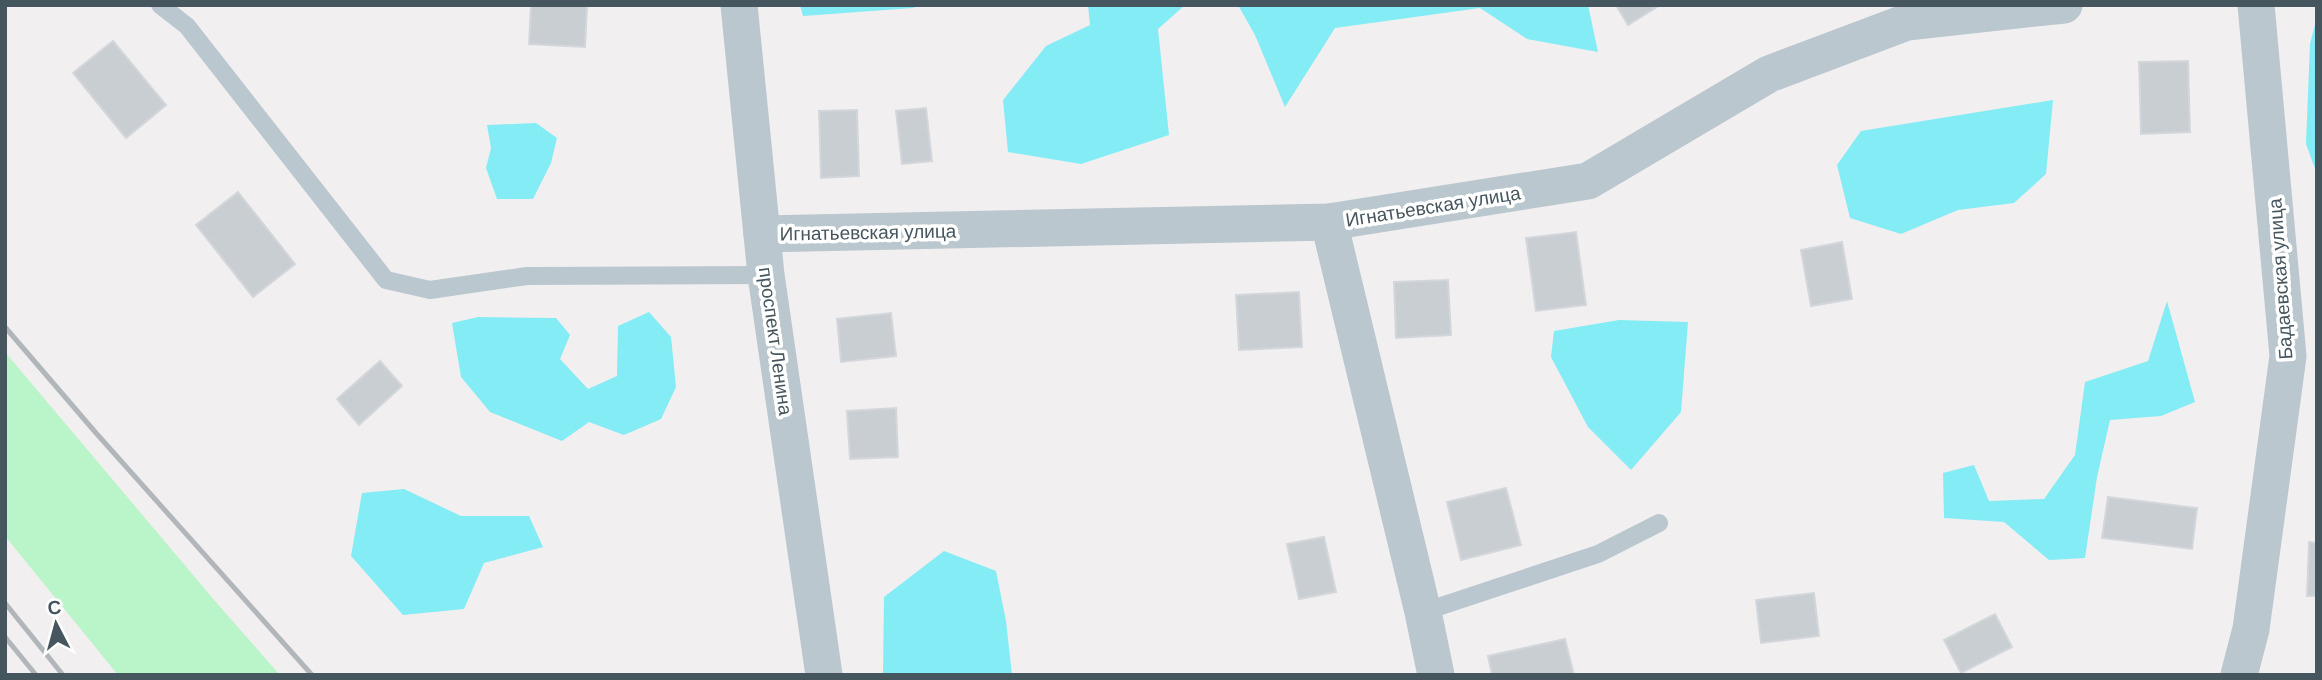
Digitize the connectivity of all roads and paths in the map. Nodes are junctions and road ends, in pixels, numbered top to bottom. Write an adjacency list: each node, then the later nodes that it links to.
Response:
1 (160, 5): 7 (lane)
2 (739, 5): 6 (street, проспект Ленина)
3 (2064, 5): 5 (street, Игнатьевская улица)
4 (2256, 5): 8 (street, Бадаевская улица)
5 (1329, 222): 6 (street, Игнатьевская улица); 10 (street)
6 (762, 234): 7 (street, проспект Ленина)
7 (766, 275): 11 (street, проспект Ленина)
8 (2303, 346): 13 (street, Бадаевская улица)
9 (1659, 523): 10 (lane)
10 (1423, 612): 12 (street)
11 (824, 675)
12 (1436, 675)
13 (2239, 675)

